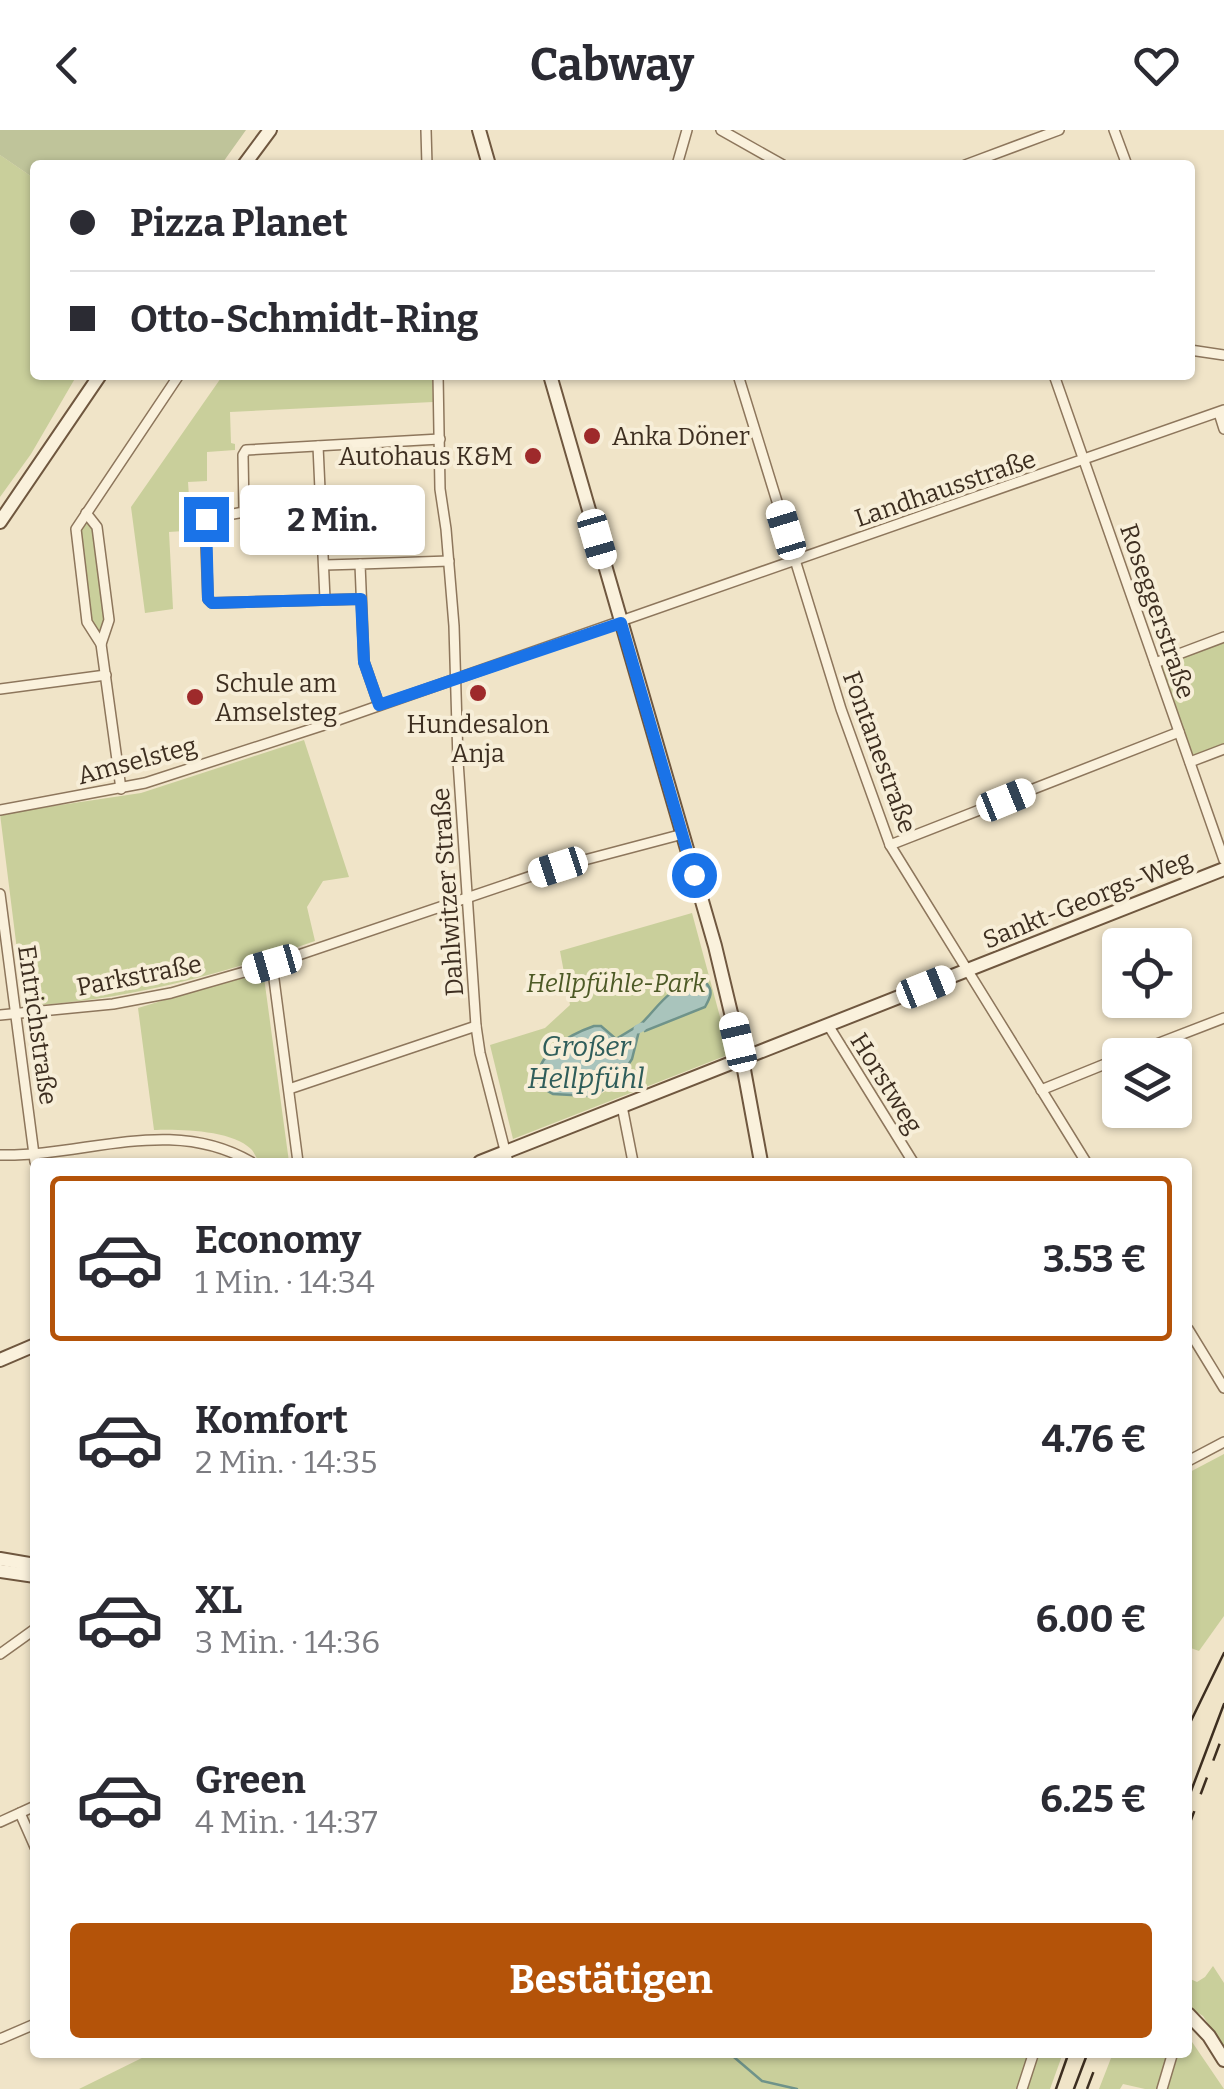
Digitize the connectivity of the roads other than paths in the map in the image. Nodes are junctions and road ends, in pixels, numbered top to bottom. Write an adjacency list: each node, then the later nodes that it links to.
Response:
1 (270, 130): 8 (street)
2 (426, 130): 9 (street)
3 (478, 130): 10 (street)
4 (687, 130): 11 (street)
5 (721, 130): 12 (street)
6 (1059, 130): 13 (street)
7 (1114, 130): 14 (street)
8 (248, 160)
9 (428, 160)
10 (487, 160)
11 (678, 160)
12 (774, 160)
13 (979, 160)
14 (1125, 160)
15 (1195, 351): 16 (street)
16 (1224, 355)
17 (97, 380): 29 (street)
18 (176, 380): 28 (street)
19 (438, 380): 25 (street, Dahlwitzer Straße)
20 (551, 380): 36 (street)
21 (740, 380): 31 (street, Fontanestraße)
22 (1056, 380): 27 (street, Roseggerstraße)
23 (1221, 412): 24 (street); 27 (street, Landhausstraße)
24 (1224, 429)
25 (440, 440): 26 (street); 30 (street, Dahlwitzer Straße)
26 (318, 446): 33 (street); 34 (street)
27 (1084, 460): 31 (street, Landhausstraße); 39 (street, Roseggerstraße)
28 (86, 513): 38 (street); 38 (street)
29 (0, 522)
30 (448, 561): 32 (street); 41 (street, Dahlwitzer Straße)
31 (796, 562): 36 (street, Landhausstraße); 50 (street, Fontanestraße)
32 (360, 564): 33 (street); 35 (street)
33 (324, 565): 34 (street)
34 (325, 599): 35 (street)
35 (361, 599): 43 (street)
36 (621, 623): 41 (street, Amselsteg); 49 (street)
37 (1224, 637): 39 (street)
38 (101, 644): 40 (street)
39 (1155, 663): 44 (street, Roseggerstraße)
40 (106, 675): 42 (street); 47 (street)
41 (456, 677): 43 (street, Amselsteg); 54 (street, Dahlwitzer Straße)
42 (0, 689)
43 (379, 705): 47 (street, Amselsteg)
44 (1179, 732): 46 (street, Roseggerstraße); 50 (street)
45 (1224, 750): 46 (street)
46 (1190, 762): 51 (street, Roseggerstraße)
47 (122, 789): 48 (street, Amselsteg)
48 (0, 810)
49 (682, 834): 54 (street, Parkstraße); 63 (street)
50 (890, 846): 56 (street, Fontanestraße)
51 (1224, 860)
52 (1224, 868): 56 (street, Sankt-Georgs-Weg)
53 (0, 894): 57 (street, Entrichstraße)
54 (466, 897): 55 (street, Parkstraße); 61 (street, Dahlwitzer Straße)
55 (272, 964): 57 (street, Parkstraße); 65 (street)
56 (967, 970): 60 (street, Sankt-Georgs-Weg); 66 (street, Fontanestraße)
57 (15, 1014): 58 (street, Parkstraße); 71 (street, Entrichstraße)
58 (0, 1015)
59 (1224, 1018): 62 (street)
60 (828, 1025): 63 (street, Sankt-Georgs-Weg); 77 (street, Horstweg)
61 (476, 1026): 65 (street); 69 (street, Dahlwitzer Straße)
62 (1172, 1038)
63 (742, 1059): 67 (street, Sankt-Georgs-Weg); 76 (street)
64 (1102, 1065): 66 (street)
65 (289, 1089): 74 (street)
66 (1041, 1090): 78 (street, Fontanestraße)
67 (622, 1106): 69 (street, Sankt-Georgs-Weg); 75 (street)
68 (0, 1155): 70 (street)
69 (507, 1157)
70 (30, 1158)
71 (35, 1158)
72 (41, 1158): 73 (street)
73 (243, 1158)
74 (298, 1158)
75 (632, 1158)
76 (760, 1158)
77 (911, 1158)
78 (1084, 1158)
79 (1192, 1336): 82 (street)
80 (30, 1347): 81 (street)
81 (0, 1360)
82 (1224, 1388)
83 (1224, 1442): 84 (street)
84 (1192, 1459)
85 (0, 1559): 86 (street)
86 (30, 1564)
87 (0, 1571): 88 (street)
88 (30, 1575)
89 (30, 1633): 90 (street)
90 (0, 1654)
91 (30, 1808): 92 (street)
92 (20, 1813): 93 (street); 94 (street)
93 (0, 1822)
94 (30, 1836)
95 (1192, 2018): 100 (street)
96 (30, 2026): 97 (street)
97 (0, 2039)
98 (1032, 2058): 101 (street)
99 (1171, 2058): 102 (street)
100 (1224, 2060)
101 (1022, 2089)
102 (1162, 2089)

